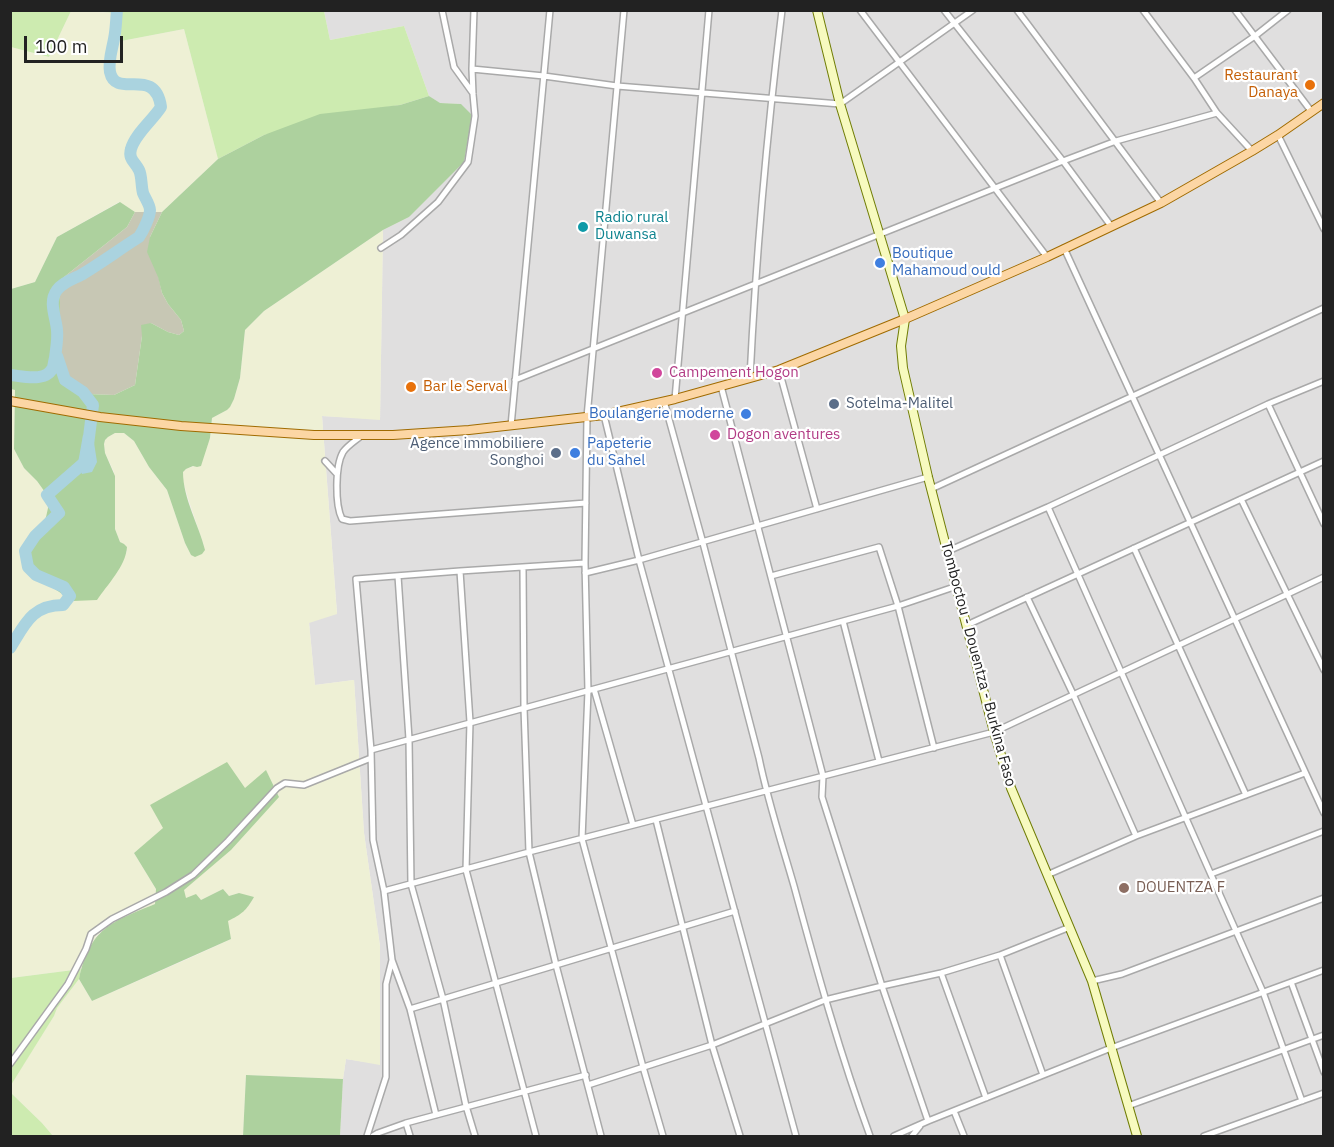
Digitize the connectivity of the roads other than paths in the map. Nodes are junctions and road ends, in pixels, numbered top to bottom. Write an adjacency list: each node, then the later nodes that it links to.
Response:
1 (442, 10): 23 (street)
2 (474, 10): 18 (street)
3 (550, 10): 19 (street)
4 (624, 10): 21 (street)
5 (709, 10): 22 (street)
6 (782, 10): 24 (street)
7 (817, 10): 26 (main road)
8 (860, 10): 17 (street)
9 (944, 10): 15 (street)
10 (973, 10): 15 (street)
11 (1017, 10): 30 (street)
12 (1143, 10): 20 (street)
13 (1235, 10): 16 (street)
14 (1288, 10): 16 (street)
15 (954, 25): 17 (street); 32 (street)
16 (1255, 36): 20 (street); 27 (street)
17 (899, 63): 26 (street); 33 (street)
18 (472, 69): 19 (street); 23 (street)
19 (544, 76): 21 (street); 48 (street)
20 (1194, 78): 28 (street)
21 (618, 86): 22 (street); 45 (street)
22 (701, 92): 24 (street); 43 (street)
23 (472, 94): 38 (street)
24 (771, 98): 26 (street); 41 (street)
25 (1323, 103): 27 (main road)
26 (840, 104): 37 (main road)
27 (1311, 111): 29 (main road)
28 (1217, 113): 30 (street); 31 (street)
29 (1278, 135): 31 (main road); 36 (street)
30 (1116, 141): 32 (street); 34 (street)
31 (1252, 151): 34 (main road)
32 (1063, 161): 33 (street); 35 (street)
33 (995, 188): 37 (street); 40 (street)
34 (1161, 203): 35 (main road)
35 (1111, 226): 39 (main road)
36 (1323, 229)
37 (879, 234): 41 (street); 44 (main road)
38 (381, 248)
39 (1064, 248): 40 (main road); 51 (street)
40 (1047, 257): 44 (main road)
41 (754, 284): 43 (street); 47 (street)
42 (1323, 308): 51 (street)
43 (682, 312): 45 (street); 52 (street)
44 (905, 319): 46 (main road); 65 (main road, Tomboctou - Douentza - Burkina Faso)
45 (594, 348): 48 (street); 57 (street)
46 (779, 370): 47 (main road); 70 (street)
47 (750, 378): 50 (main road)
48 (515, 380): 58 (street)
49 (1323, 381): 55 (street)
50 (721, 386): 52 (main road); 73 (street)
51 (1132, 396): 60 (street); 66 (street)
52 (675, 399): 54 (main road)
53 (10, 401): 59 (main road)
54 (664, 401): 56 (main road); 74 (street)
55 (1268, 404): 60 (street); 63 (street)
56 (604, 415): 57 (main road); 77 (street)
57 (587, 417): 58 (main road); 68 (street)
58 (511, 426): 59 (main road)
59 (362, 435): 64 (street)
60 (1159, 455): 69 (street); 71 (street)
61 (326, 461): 64 (street)
62 (1323, 461): 63 (street)
63 (1300, 472): 67 (street); 72 (street)
64 (337, 474): 68 (street)
65 (928, 477): 66 (main road, Tomboctou - Douentza - Burkina Faso); 70 (street)
66 (931, 489): 76 (main road, Tomboctou - Douentza - Burkina Faso)
67 (1241, 499): 71 (street); 87 (street)
68 (586, 503): 78 (street)
69 (1048, 507): 76 (street); 82 (street)
70 (817, 509): 73 (street)
71 (1190, 522): 75 (street); 90 (street)
72 (1323, 524)
73 (758, 527): 74 (street); 84 (street)
74 (703, 543): 77 (street); 95 (street)
75 (1134, 548): 82 (street); 94 (street)
76 (948, 551): 86 (main road, Tomboctou - Douentza - Burkina Faso)
77 (639, 560): 81 (street); 96 (street)
78 (585, 563): 79 (street); 81 (street)
79 (523, 567): 80 (street); 101 (street)
80 (460, 571): 83 (street); 102 (street)
81 (585, 573): 99 (street)
82 (1078, 574): 88 (street); 98 (street)
83 (398, 576): 104 (street); 106 (street)
84 (771, 576): 89 (street); 93 (street)
85 (1323, 576): 87 (street)
86 (957, 586): 89 (street); 92 (main road, Tomboctou - Douentza - Burkina Faso)
87 (1287, 594): 90 (street); 97 (street)
88 (1027, 597): 92 (street); 100 (street)
89 (898, 606): 91 (street); 105 (street)
90 (1234, 618): 94 (street); 109 (street)
91 (843, 621): 93 (street); 108 (street)
92 (967, 625): 103 (main road, Tomboctou - Douentza - Burkina Faso)
93 (787, 636): 95 (street); 110 (street)
94 (1177, 645): 98 (street); 112 (street)
95 (730, 651): 96 (street); 111 (street)
96 (669, 668): 99 (street); 113 (street)
97 (1323, 669)
98 (1121, 671): 100 (street); 115 (street)
99 (591, 690): 101 (street); 117 (street); 120 (street)
100 (1072, 694): 103 (street); 119 (street)
101 (524, 708): 102 (street); 121 (street)
102 (470, 722): 104 (street); 122 (street)
103 (994, 732): 105 (street); 123 (main road, Tomboctou - Douentza - Burkina Faso)
104 (409, 739): 106 (street); 125 (street)
105 (934, 748): 108 (street)
106 (371, 750): 107 (street)
107 (371, 758): 126 (street); 152 (street)
108 (879, 761): 110 (street)
109 (1305, 773): 112 (street); 114 (street)
110 (823, 776): 111 (street); 141 (street)
111 (766, 791): 113 (street); 144 (street)
112 (1246, 795): 115 (street)
113 (706, 806): 116 (street); 128 (street)
114 (1323, 813)
115 (1186, 818): 119 (street); 124 (street)
116 (656, 820): 117 (street); 129 (street)
117 (633, 825): 120 (street)
118 (1323, 831): 124 (street)
119 (1137, 836): 123 (street)
120 (582, 839): 121 (street); 132 (street)
121 (529, 852): 122 (street); 135 (street)
122 (466, 870): 125 (street); 140 (street)
123 (1047, 874): 130 (main road, Tomboctou - Douentza - Burkina Faso)
124 (1210, 874): 131 (street)
125 (411, 884): 126 (street); 143 (street)
126 (384, 891): 134 (street)
127 (1323, 898): 131 (street)
128 (735, 911): 129 (street); 146 (street)
129 (683, 927): 132 (street); 149 (street)
130 (1070, 927): 133 (street); 138 (main road, Tomboctou - Douentza - Burkina Faso)
131 (1236, 931): 138 (street); 142 (street)
132 (611, 949): 135 (street); 153 (street)
133 (1000, 955): 137 (street); 155 (street)
134 (392, 960): 145 (street); 169 (street)
135 (556, 965): 140 (street); 156 (street)
136 (1323, 970): 139 (street)
137 (941, 973): 141 (street); 160 (street)
138 (1092, 981): 150 (main road, Tomboctou - Douentza - Burkina Faso)
139 (1291, 982): 142 (street); 148 (street)
140 (496, 983): 143 (street); 158 (street)
141 (882, 986): 144 (street); 166 (street)
142 (1263, 992): 150 (street); 151 (street)
143 (443, 999): 145 (street); 162 (street)
144 (825, 1000): 146 (street); 178 (street)
145 (410, 1009): 165 (street)
146 (766, 1024): 149 (street); 177 (street)
147 (1323, 1035): 148 (street)
148 (1311, 1039): 151 (street); 154 (street)
149 (712, 1045): 153 (street); 176 (street)
150 (1111, 1048): 155 (street); 163 (main road, Tomboctou - Douentza - Burkina Faso)
151 (1283, 1049): 161 (street); 163 (street)
152 (10, 1064)
153 (643, 1067): 157 (street); 175 (street)
154 (1323, 1072)
155 (1044, 1075): 160 (street)
156 (586, 1076): 157 (street); 158 (street)
157 (588, 1085): 174 (street)
158 (524, 1091): 162 (street); 173 (street)
159 (1323, 1094): 161 (street)
160 (986, 1098): 164 (street)
161 (1302, 1101): 183 (street)
162 (466, 1106): 165 (street); 172 (street)
163 (1128, 1106): 182 (main road, Tomboctou - Douentza - Burkina Faso)
164 (954, 1111): 166 (street); 181 (street)
165 (436, 1115): 167 (street)
166 (928, 1121): 168 (street)
167 (406, 1123): 170 (street); 171 (street)
168 (920, 1124): 179 (street); 180 (street)
169 (367, 1137)
170 (373, 1137)
171 (410, 1137)
172 (475, 1137)
173 (536, 1137)
174 (601, 1137)
175 (663, 1137)
176 (740, 1137)
177 (796, 1137)
178 (870, 1137)
179 (894, 1137)
180 (912, 1137)
181 (964, 1137)
182 (1137, 1137)
183 (1204, 1137)

